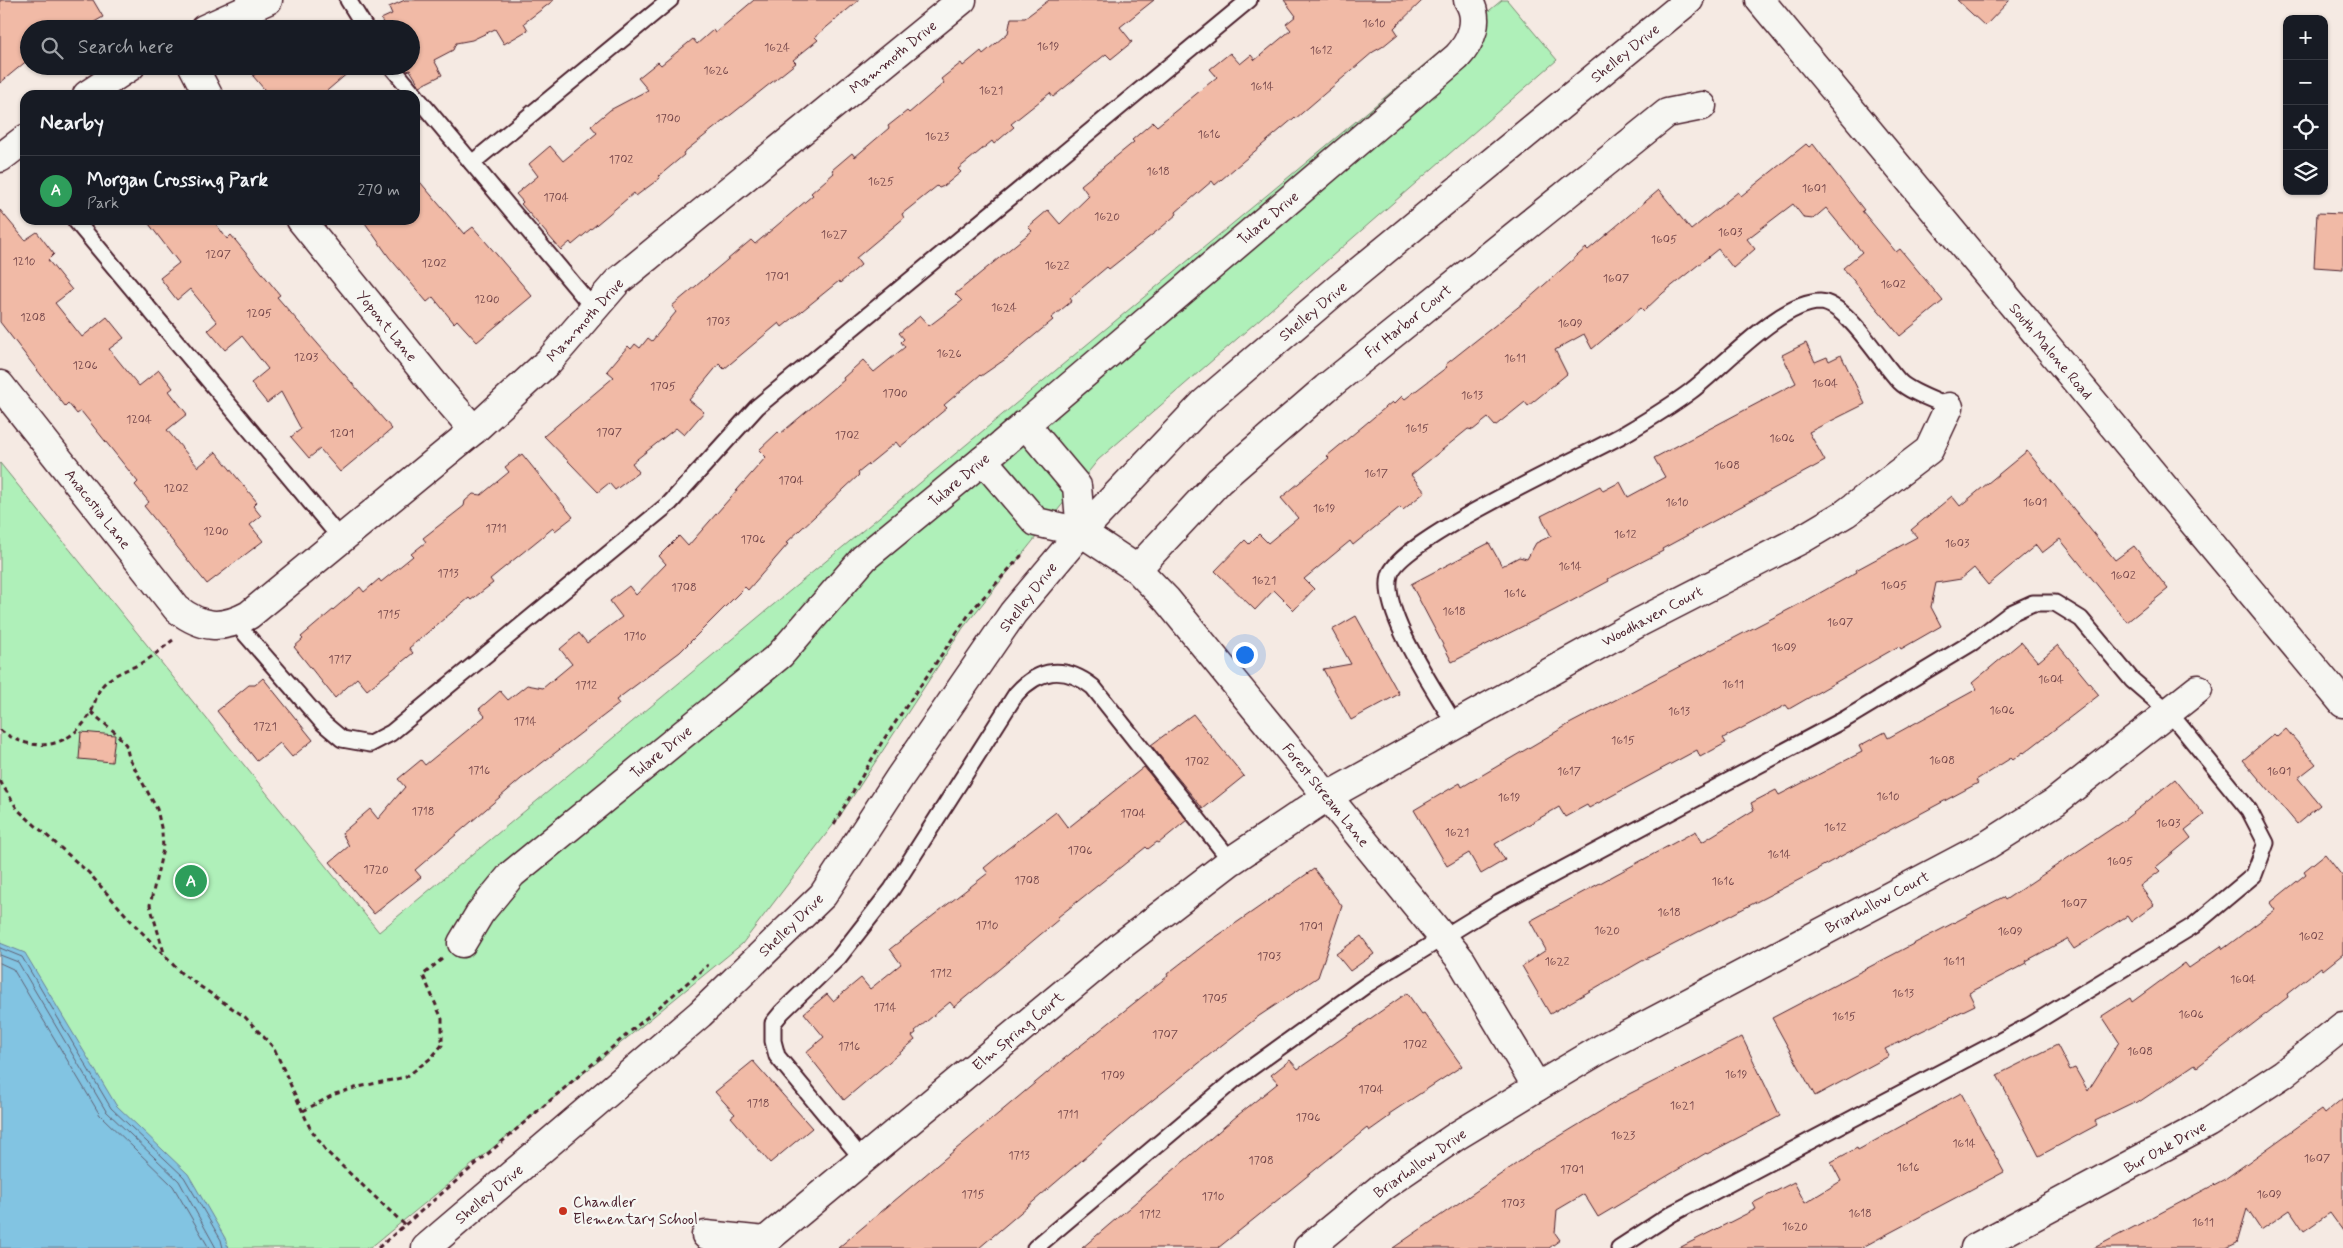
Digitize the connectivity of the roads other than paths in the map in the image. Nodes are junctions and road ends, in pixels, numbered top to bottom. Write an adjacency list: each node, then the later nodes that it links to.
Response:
1 (268, 0): 9 (street)
2 (348, 0): 10 (lane)
3 (670, 0): 19 (lane)
4 (962, 0): 22 (street, Mammoth Drive)
5 (1249, 0): 31 (lane)
6 (1689, 0): 28 (street, Shelley Drive)
7 (1760, 0): 34 (street, South Malone Road)
8 (1471, 1): 25 (street, Tulare Drive)
9 (224, 20)
10 (360, 20)
11 (117, 75): 14 (street)
12 (197, 75): 15 (street)
13 (398, 75): 16 (lane)
14 (95, 90)
15 (205, 90)
16 (411, 90)
17 (420, 101): 19 (lane)
18 (1702, 106): 30 (street, Fir Harbor Court)
19 (472, 163): 22 (lane)
20 (79, 225): 29 (lane)
21 (305, 225): 26 (street, Yopont Lane)
22 (594, 309): 26 (street, Mammoth Drive)
23 (0, 385): 32 (street, Anacostia Lane)
24 (1950, 407): 36 (street, Woodhaven Court); 36 (lane)
25 (1025, 424): 27 (street, Tulare Drive); 28 (street)
26 (474, 430): 29 (street, Mammoth Drive)
27 (983, 460): 28 (street, Forest Stream Lane); 40 (street, Tulare Drive)
28 (1081, 532): 30 (street, Forest Stream Lane); 45 (street, Shelley Drive)
29 (341, 539): 31 (street, Mammoth Drive)
30 (1137, 569): 37 (street, Forest Stream Lane)
31 (235, 622): 32 (street, Mammoth Drive)
32 (201, 623)
33 (2198, 689): 35 (street, Briarhollow Court)
34 (2343, 703)
35 (2168, 712): 39 (lane); 42 (street, Briarhollow Court); 48 (lane)
36 (1455, 725): 37 (street, Woodhaven Court)
37 (1328, 796): 38 (street, Elm Spring Court); 39 (street, Forest Stream Lane)
38 (1232, 861): 43 (street, Elm Spring Court); 43 (lane)
39 (1443, 938): 42 (street, Forest Stream Lane); 46 (lane)
40 (462, 943)
41 (2343, 1026): 49 (street, Bur Oak Drive)
42 (1537, 1087): 47 (street, Briarhollow Drive)
43 (864, 1160): 44 (street, Elm Spring Court)
44 (706, 1235)
45 (426, 1248)
46 (1035, 1248)
47 (1308, 1248)
48 (1619, 1248)
49 (1975, 1248)

